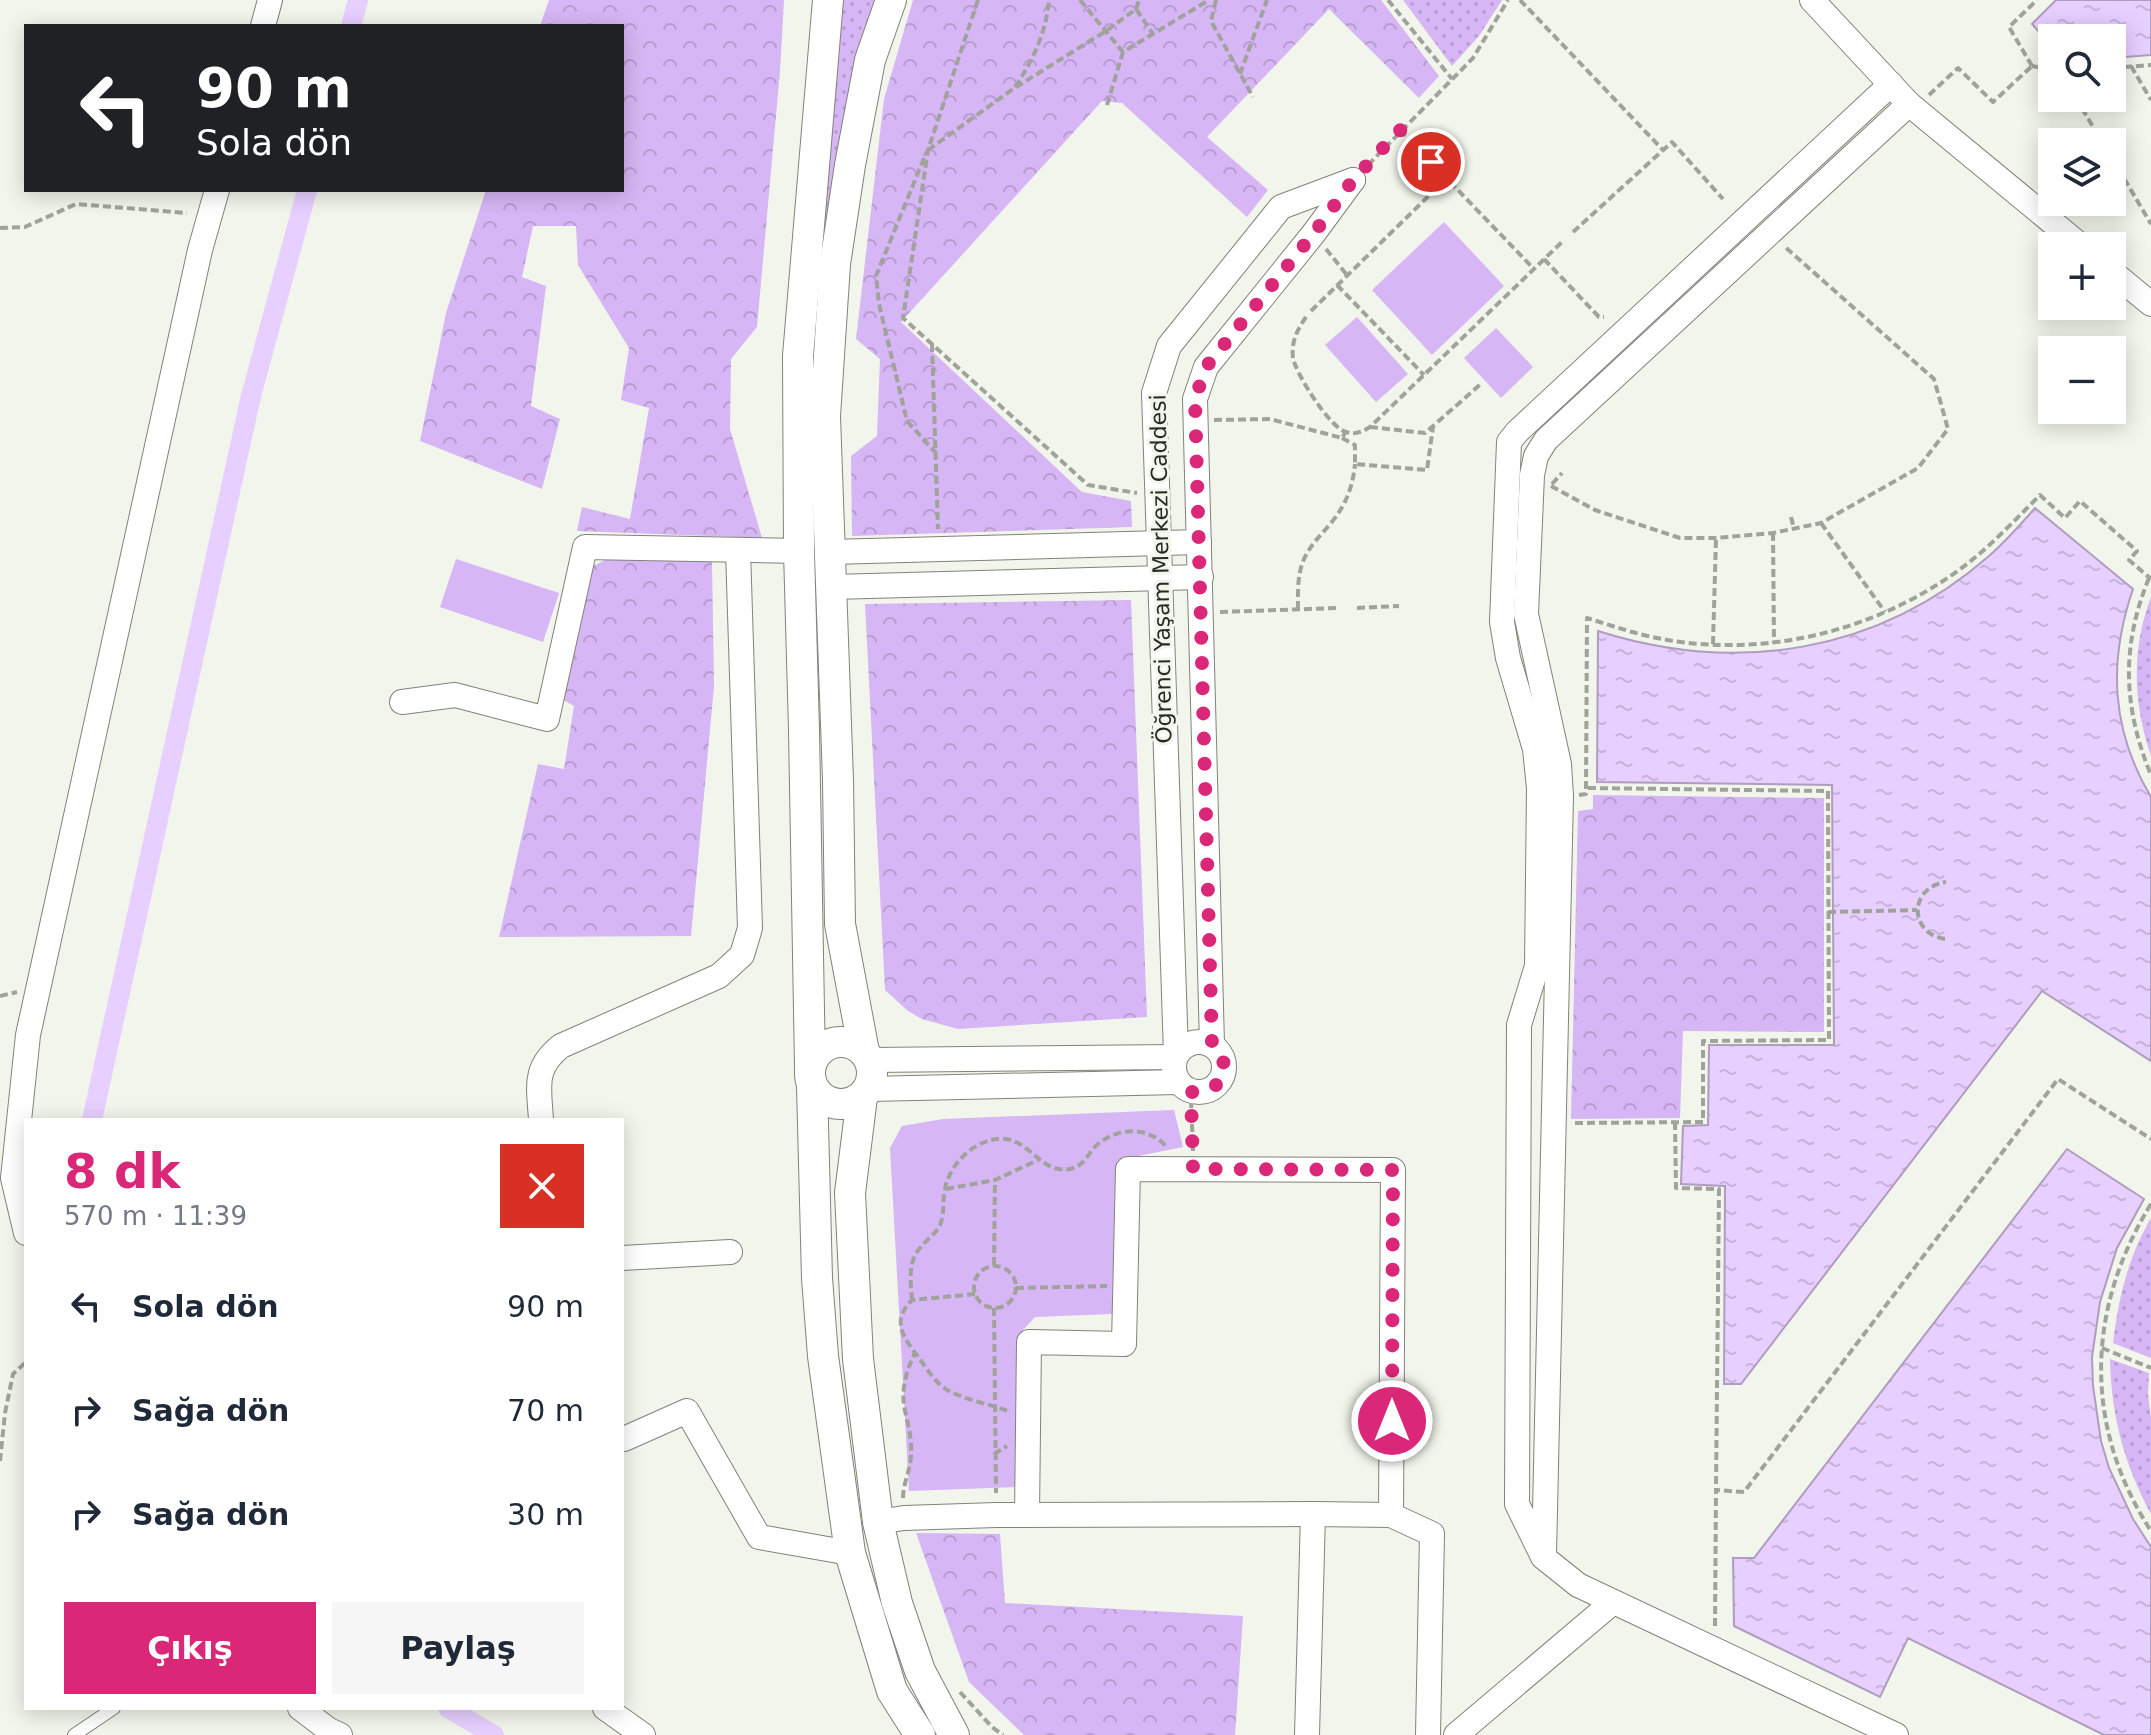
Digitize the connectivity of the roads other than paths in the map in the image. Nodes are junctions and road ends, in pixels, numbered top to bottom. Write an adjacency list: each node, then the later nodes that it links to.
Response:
1 (270, 0): 5 (street)
2 (828, 0): 15 (street)
3 (891, 0): 16 (street)
4 (1812, 0): 6 (street)
5 (264, 24)
6 (1891, 84): 7 (street); 36 (street)
7 (1912, 106): 9 (street); 36 (street)
8 (216, 192): 27 (street)
9 (2064, 232)
10 (2126, 283): 11 (street)
11 (2150, 301)
12 (1199, 542): 13 (street); 13 (street, Öğrenci Yaşam Merkezi Caddesi); 17 (street, Öğrenci Yaşam Merkezi Caddesi)
13 (1158, 543): 16 (street); 18 (street, Öğrenci Yaşam Merkezi Caddesi)
14 (738, 550): 15 (street); 20 (street); 26 (street)
15 (799, 551): 24 (street)
16 (830, 552): 19 (street)
17 (1201, 577): 18 (street); 21 (street, Öğrenci Yaşam Merkezi Caddesi)
18 (1159, 578): 19 (street); 22 (street, Öğrenci Yaşam Merkezi Caddesi)
19 (832, 587): 23 (street)
20 (402, 702)
21 (1212, 1045): 22 (street); 25 (street)
22 (1176, 1056): 23 (street); 25 (street)
23 (866, 1074): 24 (street); 24 (street); 25 (street); 34 (street)
24 (811, 1076): 35 (street)
25 (1184, 1087)
26 (541, 1118)
27 (24, 1225)
28 (730, 1252): 29 (street)
29 (624, 1258)
30 (624, 1439): 35 (street)
31 (1313, 1514): 32 (street); 33 (street); 48 (street)
32 (1027, 1515): 33 (street); 34 (street)
33 (1391, 1515): 49 (street)
34 (891, 1520): 47 (street)
35 (850, 1553): 46 (street)
36 (1543, 1557): 37 (street)
37 (1613, 1602): 50 (street); 51 (street)
38 (111, 1710): 41 (lane)
39 (303, 1710): 44 (street)
40 (608, 1710): 45 (street)
41 (92, 1723): 42 (lane); 43 (lane)
42 (74, 1735)
43 (102, 1735)
44 (340, 1735)
45 (643, 1735)
46 (920, 1735)
47 (954, 1735)
48 (1307, 1735)
49 (1428, 1735)
50 (1456, 1735)
51 (1896, 1735)

